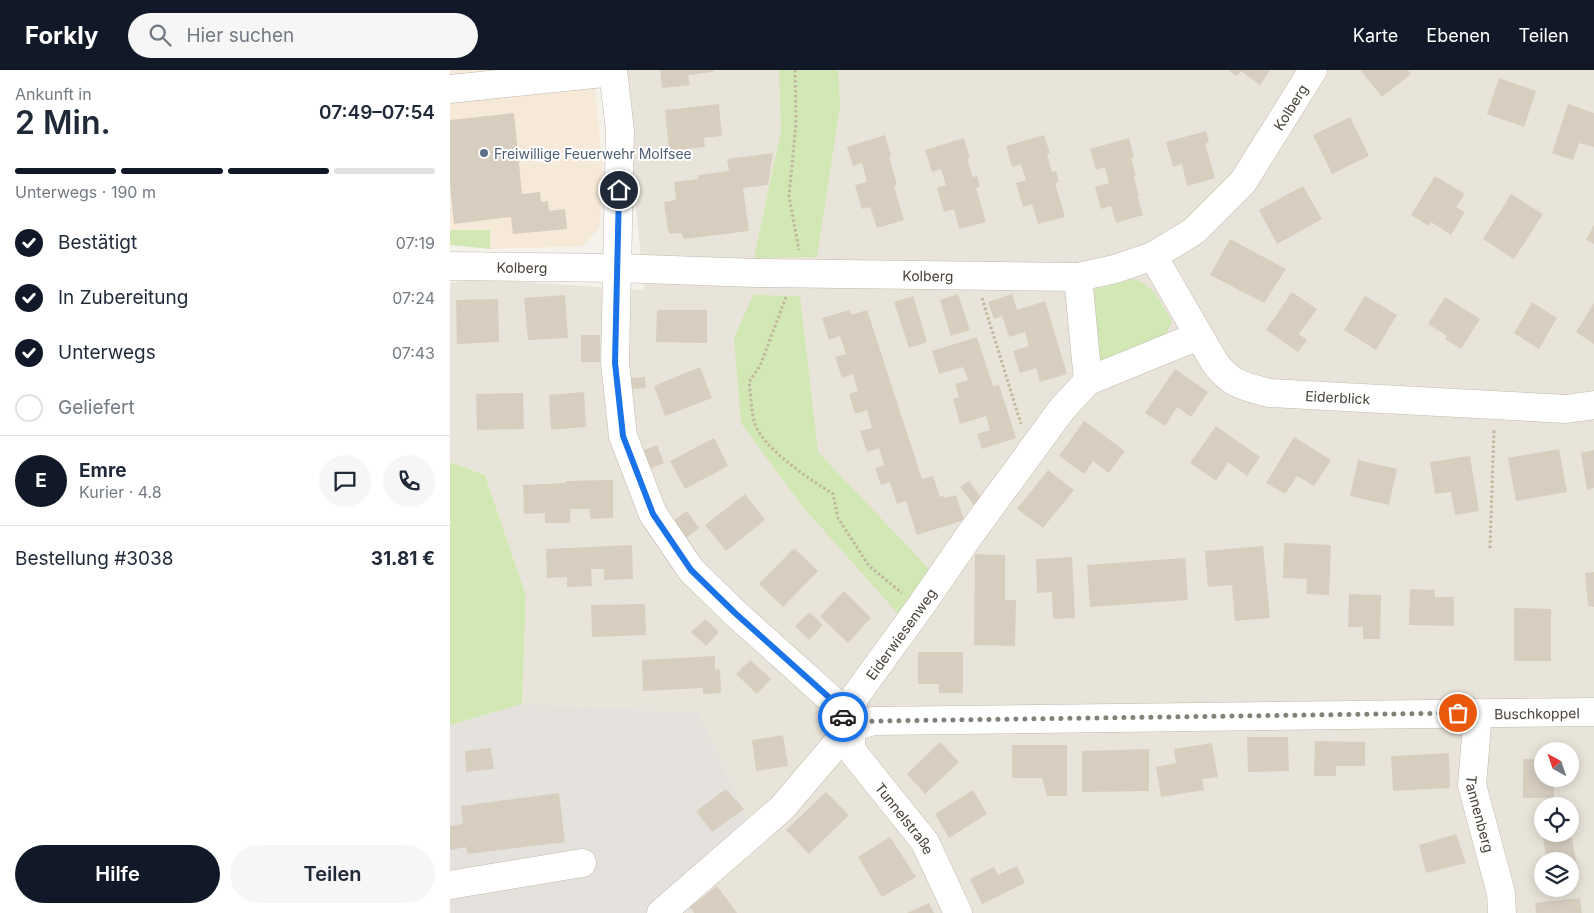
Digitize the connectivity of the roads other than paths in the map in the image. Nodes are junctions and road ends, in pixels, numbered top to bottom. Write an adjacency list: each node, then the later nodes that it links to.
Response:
1 (1313, 70): 4 (street, Kolberg)
2 (613, 71): 3 (street); 6 (street)
3 (450, 89)
4 (1153, 256): 7 (street, Kolberg); 8 (street, Eiderblick)
5 (450, 266): 6 (street, Kolberg)
6 (617, 268): 7 (street, Kolberg); 13 (street)
7 (1078, 277): 9 (street)
8 (1198, 336): 9 (street); 10 (street, Eiderblick)
9 (1088, 381): 13 (street, Eiderwiesenweg)
10 (1594, 405)
11 (1594, 712): 12 (street, Buschkoppel)
12 (1478, 713): 13 (street, Buschkoppel); 18 (street, Tannenberg)
13 (850, 728): 16 (street); 17 (street, Tunnelstraße)
14 (582, 862): 15 (street)
15 (450, 885)
16 (661, 913)
17 (958, 913)
18 (1502, 913)

